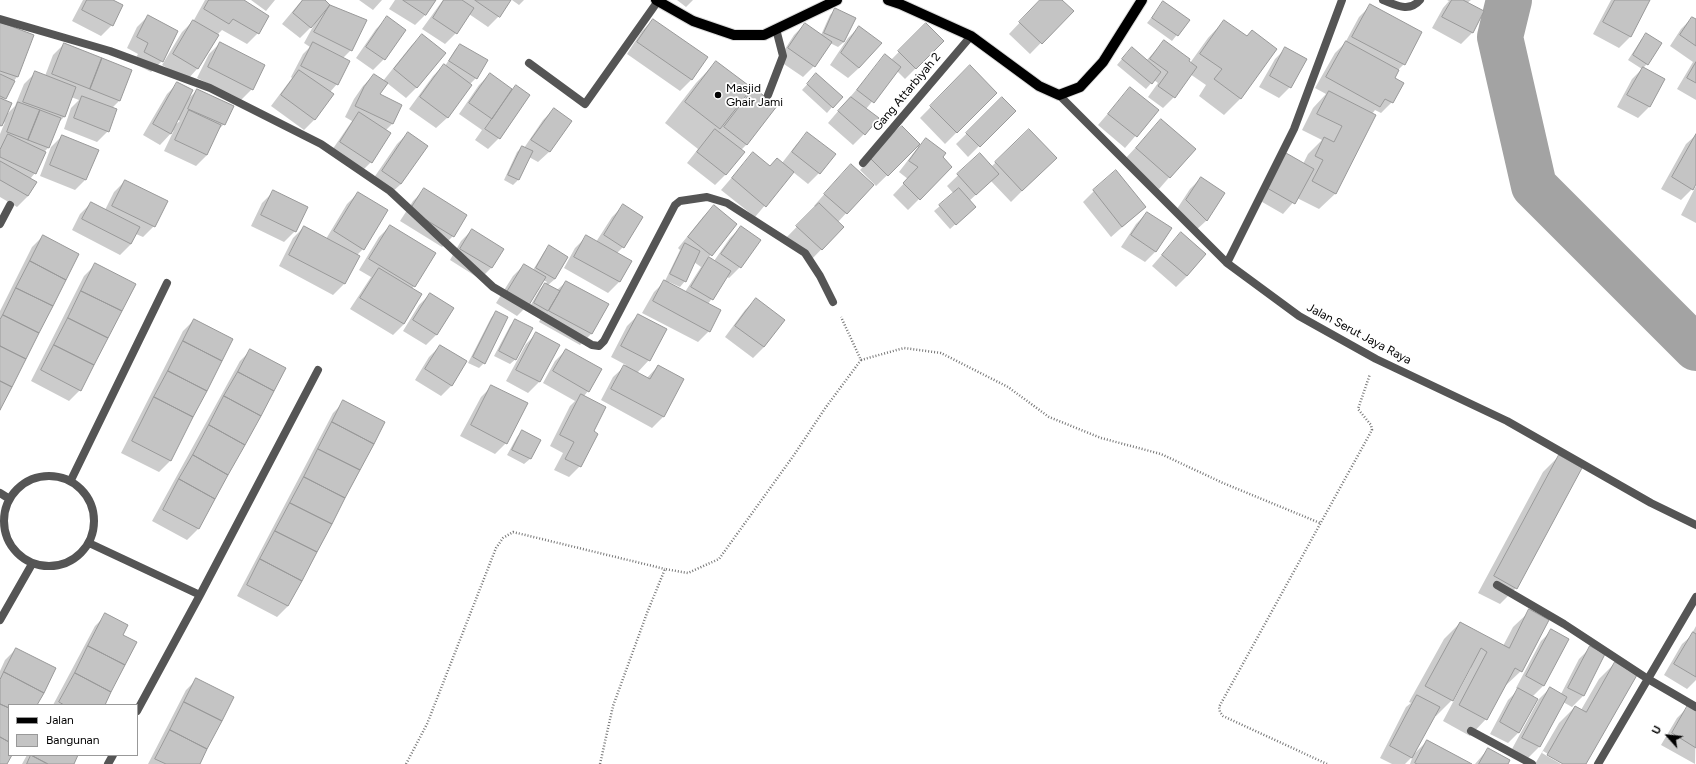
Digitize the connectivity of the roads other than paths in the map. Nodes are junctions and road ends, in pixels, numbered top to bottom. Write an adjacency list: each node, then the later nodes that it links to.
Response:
1 (657, 0): 9 (main road); 11 (street)
2 (837, 0): 9 (main road)
3 (888, 0): 10 (main road)
4 (1142, 0): 13 (main road)
5 (1342, 0): 17 (street)
6 (1383, 0): 7 (street)
7 (1420, 0)
8 (0, 19): 19 (street)
9 (776, 29): 12 (street)
10 (970, 36): 13 (main road); 14 (street, Gang Attarbiyah 2)
11 (529, 63)
12 (768, 95)
13 (1059, 95): 17 (street, Jalan Serut Jaya Raya)
14 (863, 163)
15 (10, 205): 16 (street)
16 (0, 224)
17 (1227, 263): 24 (street, Jalan Serut Jaya Raya)
18 (166, 283): 21 (street)
19 (833, 302)
20 (318, 370): 28 (street)
21 (71, 480): 23 (street); 25 (street)
22 (0, 493): 23 (street)
23 (8, 498): 26 (street)
24 (1696, 525)
25 (89, 543): 26 (street); 28 (street)
26 (32, 564): 30 (street)
27 (1497, 585): 31 (street)
28 (200, 595): 33 (street)
29 (1696, 597): 31 (street)
30 (0, 620)
31 (1648, 679): 32 (street); 36 (street)
32 (1696, 707)
33 (138, 708)
34 (1471, 731): 35 (street)
35 (1532, 764)
36 (1598, 764)

